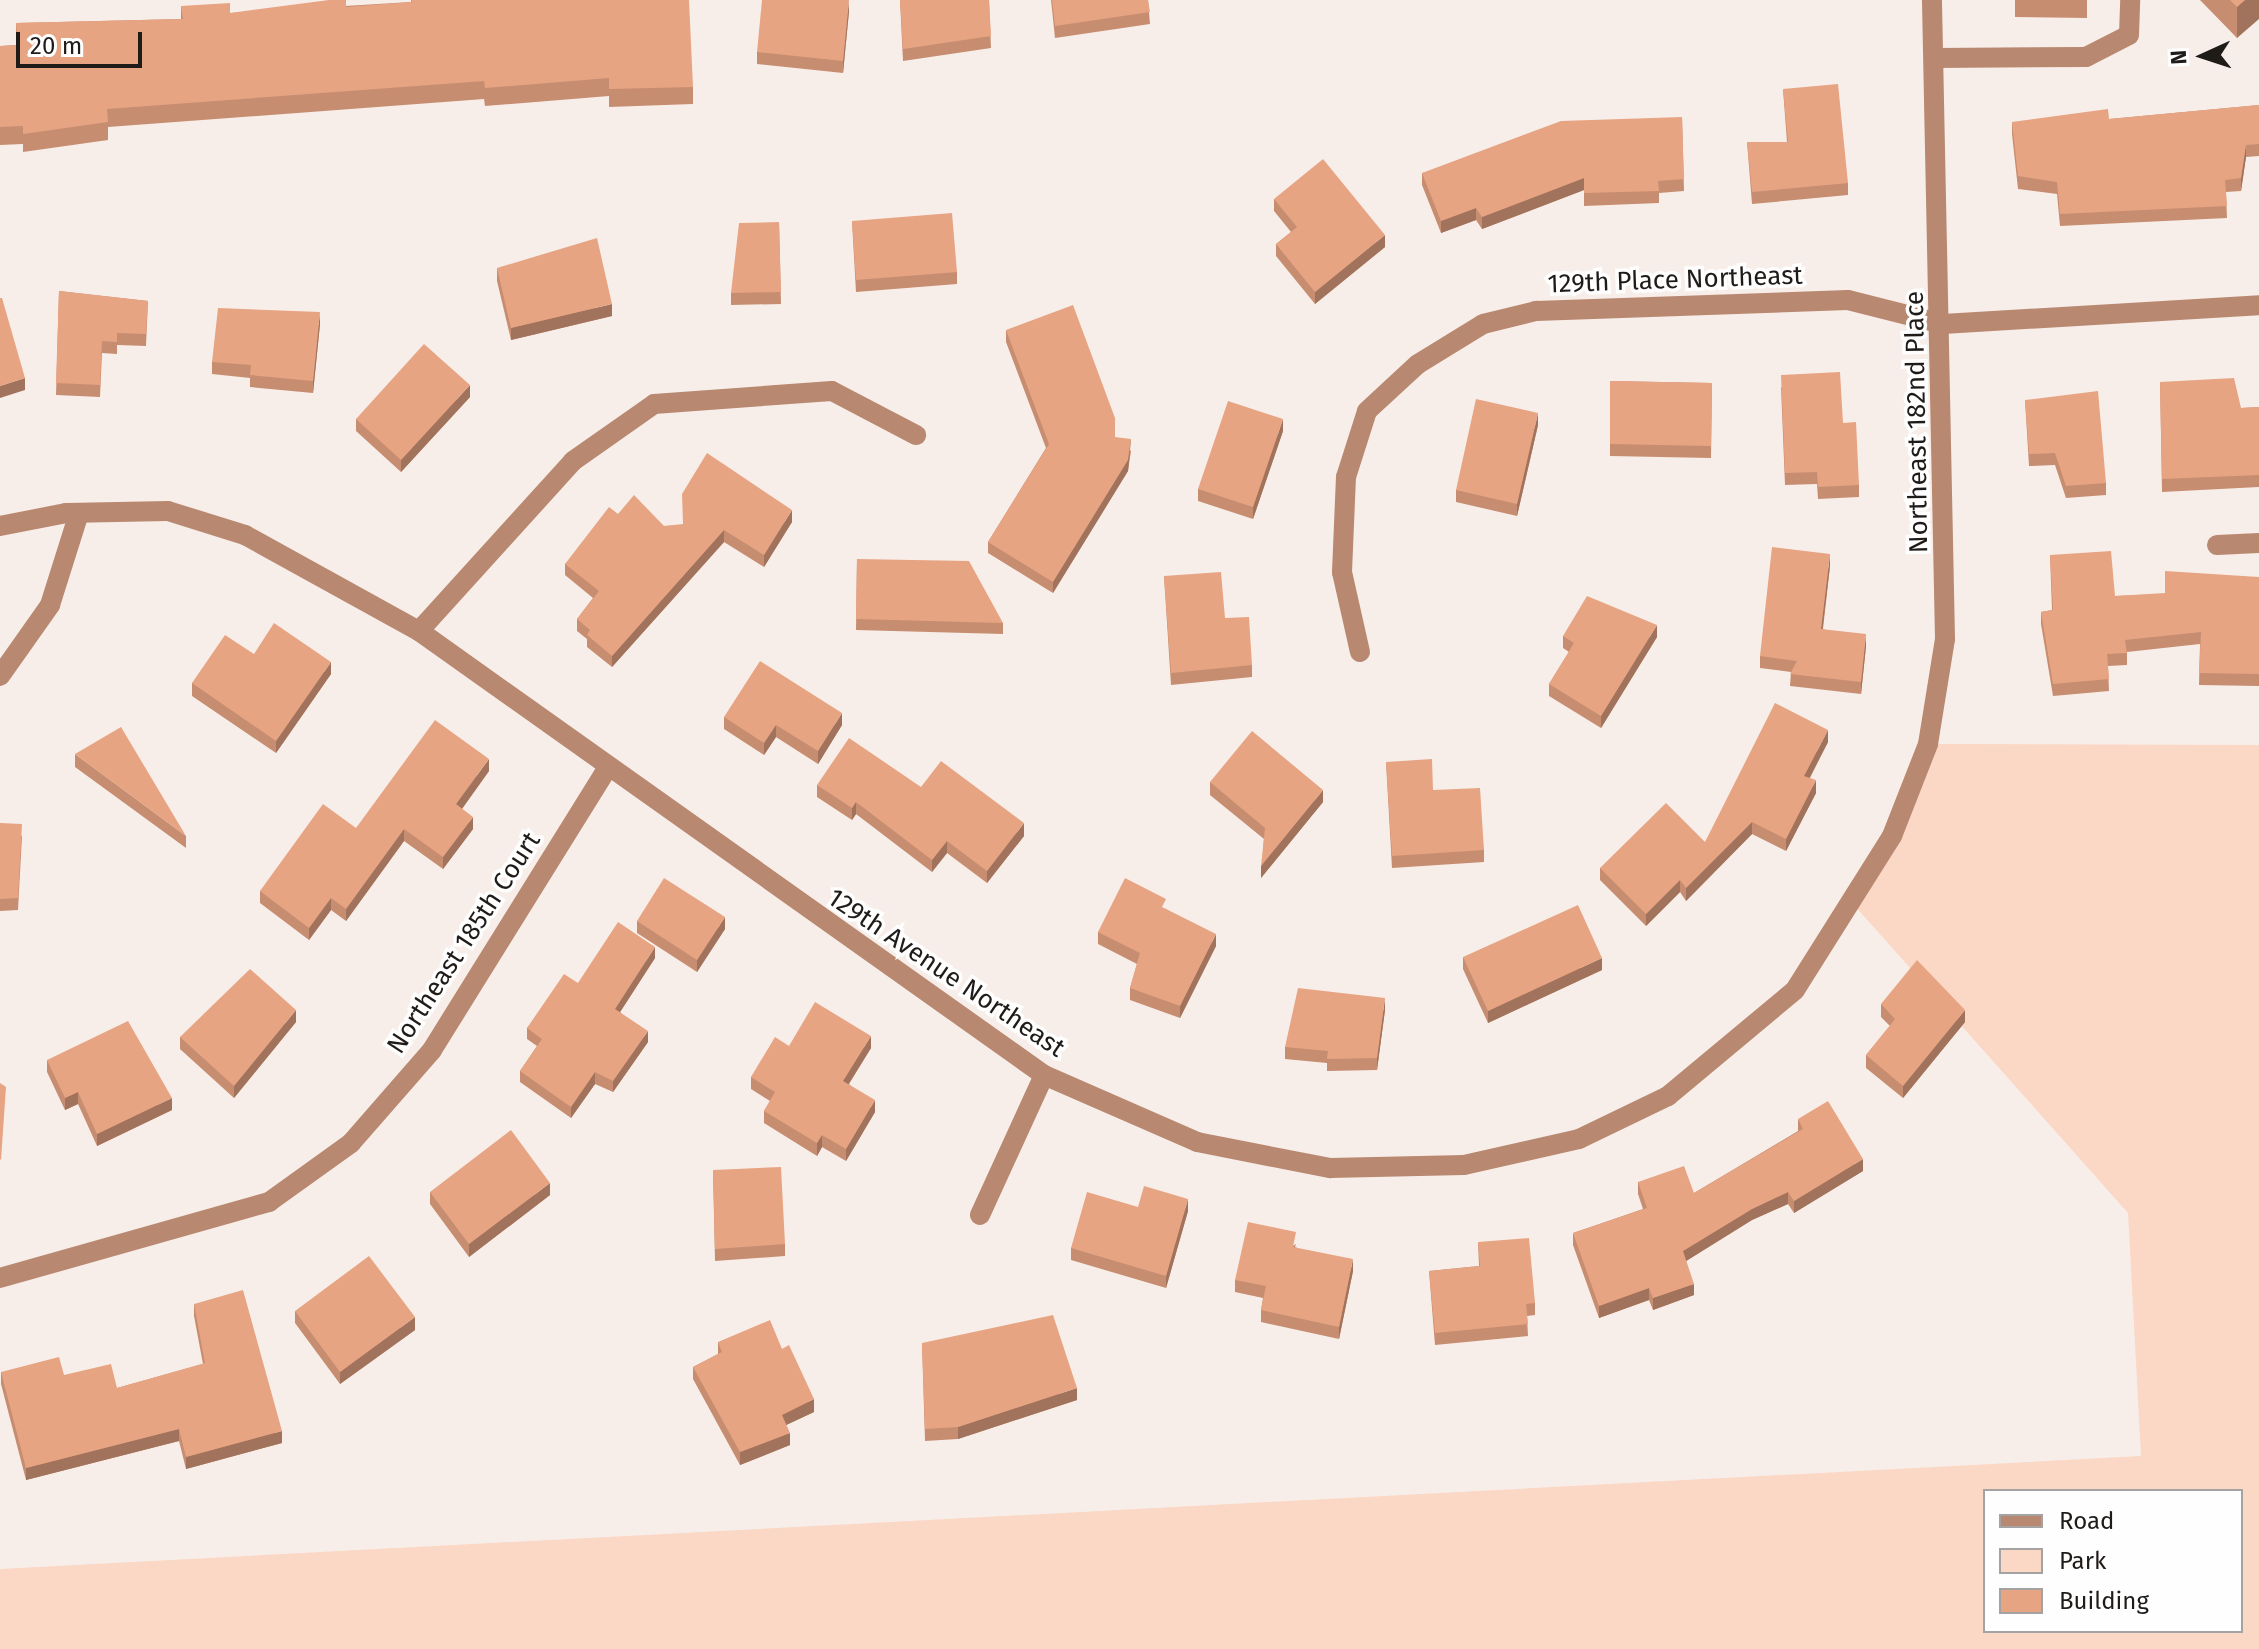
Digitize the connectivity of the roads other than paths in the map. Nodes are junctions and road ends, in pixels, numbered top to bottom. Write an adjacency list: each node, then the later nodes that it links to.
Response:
1 (1932, 0): 3 (street, Northeast 182nd Place)
2 (2130, 0): 3 (street)
3 (1934, 58): 5 (street, Northeast 182nd Place)
4 (2259, 305): 5 (street, 129th Place Northeast)
5 (1943, 324): 12 (street, 129th Place Northeast); 15 (street, Northeast 182nd Place)
6 (916, 435): 11 (street)
7 (79, 513): 8 (street, 129th Avenue Northeast); 11 (street, 129th Avenue Northeast); 13 (street)
8 (0, 526)
9 (2259, 543): 10 (street)
10 (2217, 545)
11 (419, 631): 14 (street, 129th Avenue Northeast)
12 (1360, 652)
13 (0, 676)
14 (608, 767): 16 (street, 129th Avenue Northeast); 18 (street, Northeast 185th Court)
15 (1892, 836): 16 (street, 129th Avenue Northeast)
16 (1044, 1075): 17 (street)
17 (980, 1215)
18 (0, 1278)

